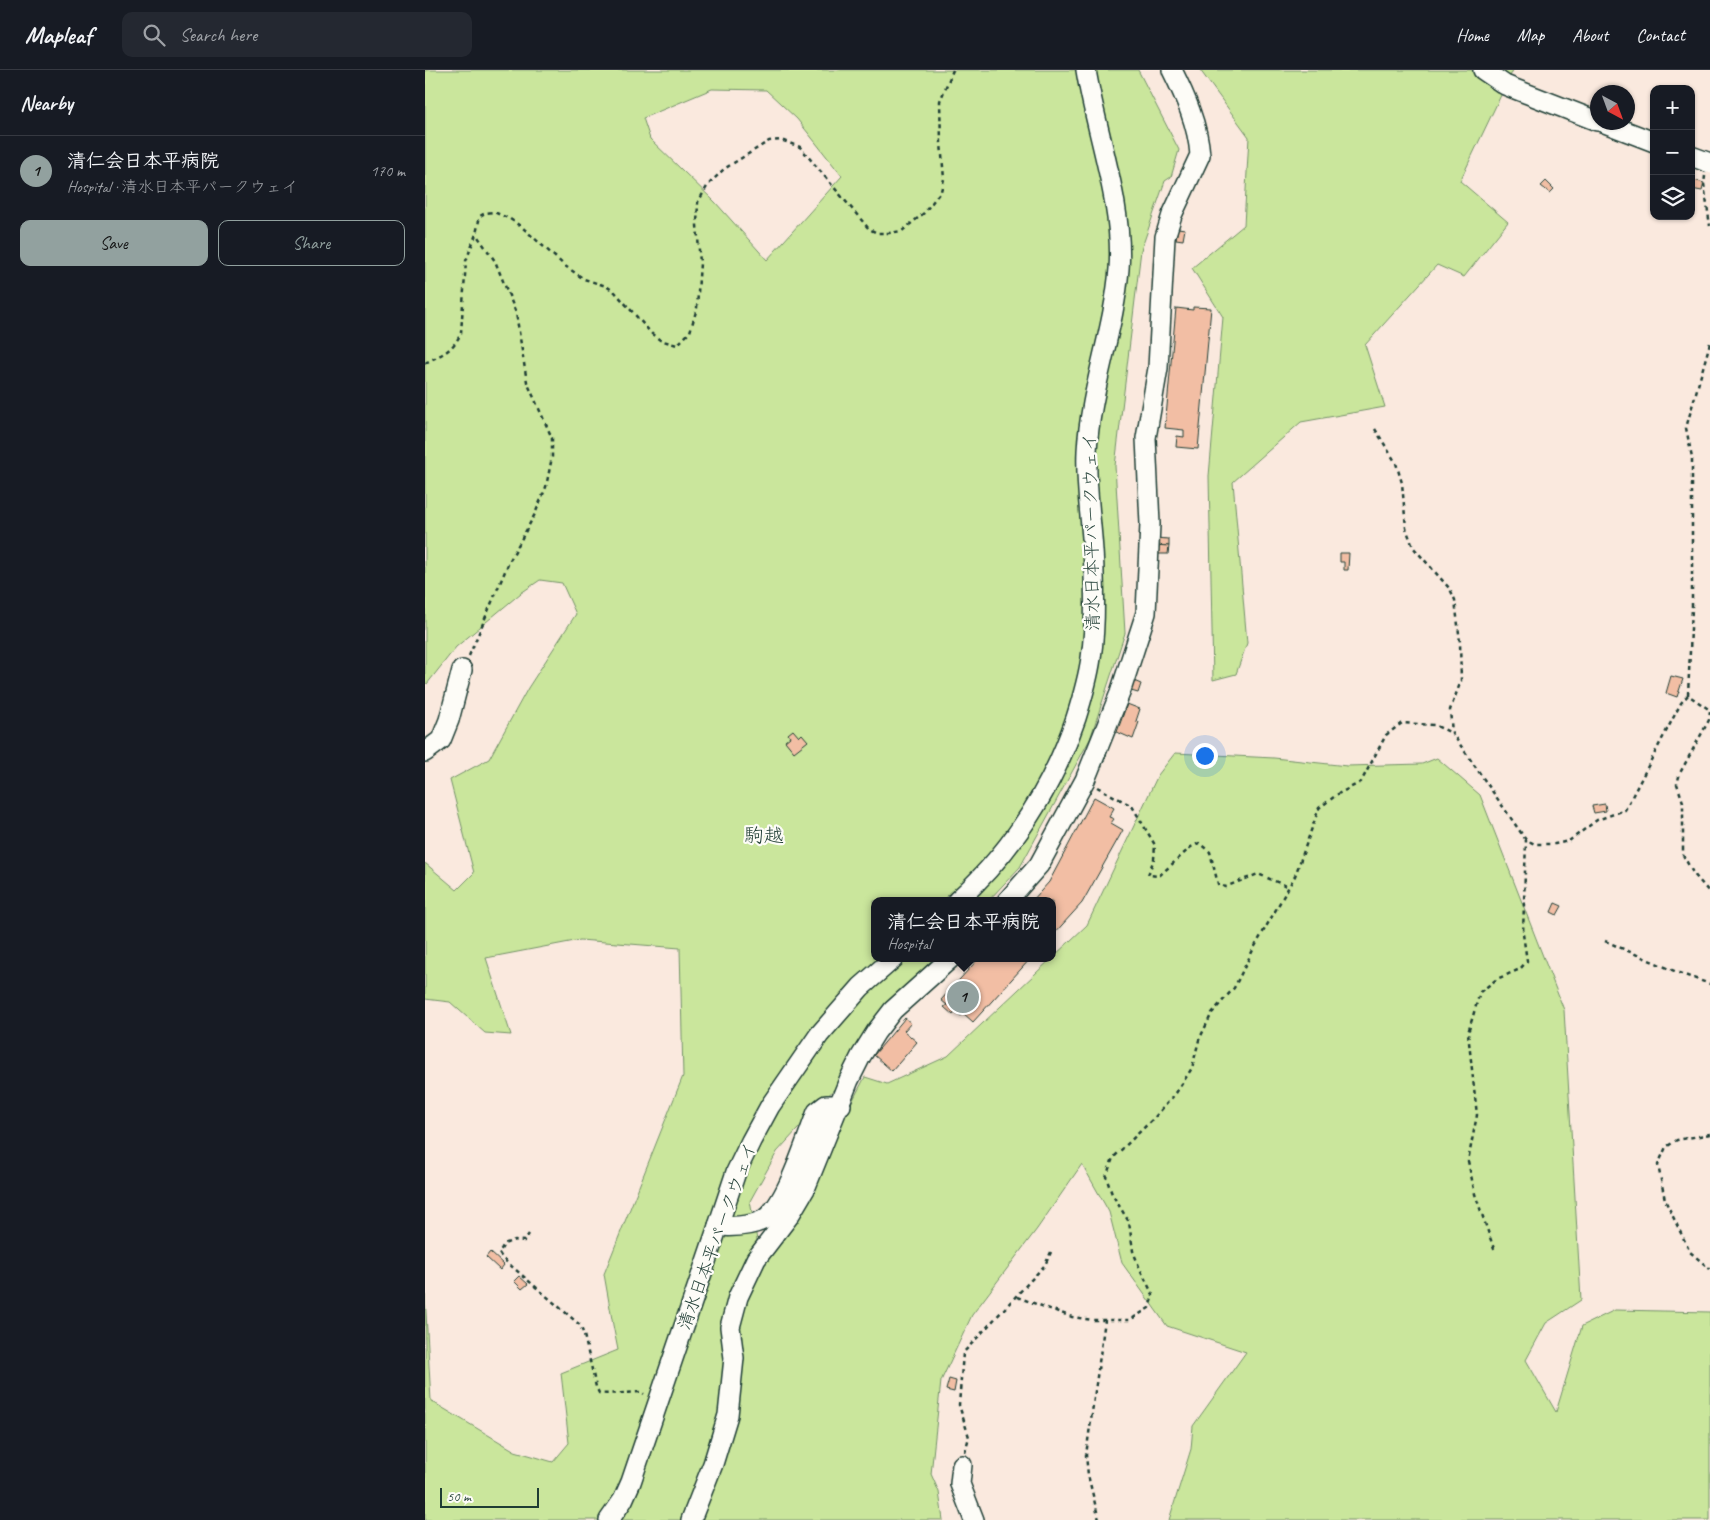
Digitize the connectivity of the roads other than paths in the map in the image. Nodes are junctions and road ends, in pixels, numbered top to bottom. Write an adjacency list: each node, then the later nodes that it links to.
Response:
1 (1086, 70): 11 (street, 清水日本平パークウェイ)
2 (1172, 70): 12 (street)
3 (1487, 73): 4 (street)
4 (1590, 118)
5 (1623, 130): 6 (street)
6 (1650, 140)
7 (1695, 159): 8 (street, bridge)
8 (1708, 169)
9 (462, 670): 10 (street)
10 (425, 752)
11 (961, 897)
12 (1011, 897)
13 (889, 962): 16 (street, 清水日本平パークウェイ)
14 (947, 962): 15 (street)
15 (841, 1104): 16 (street); 19 (street)
16 (718, 1226): 18 (street, 清水日本平パークウェイ)
17 (962, 1465): 20 (street)
18 (609, 1520)
19 (691, 1520)
20 (974, 1520)

